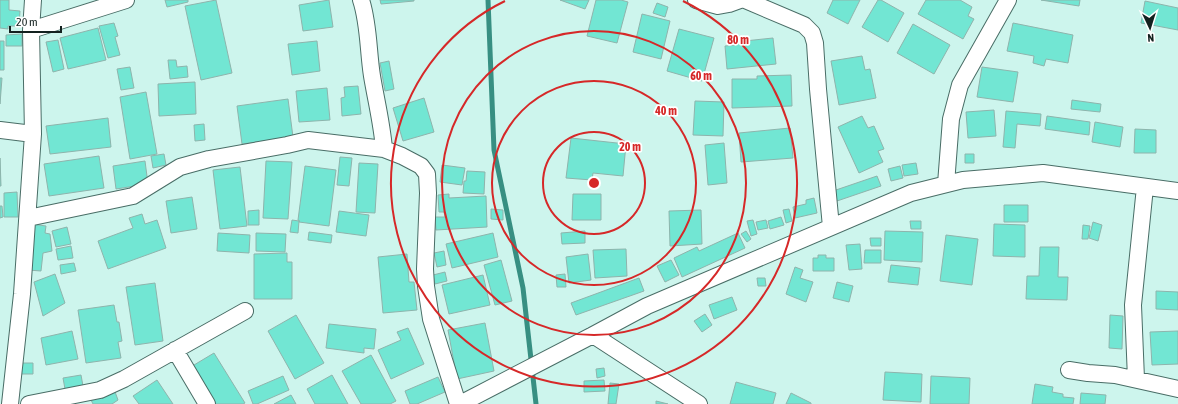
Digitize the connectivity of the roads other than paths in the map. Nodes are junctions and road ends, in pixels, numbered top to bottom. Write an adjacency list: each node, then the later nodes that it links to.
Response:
1 (33, 0): 8 (street)
2 (126, 0): 8 (street)
3 (361, 0): 11 (street)
4 (696, 0): 5 (street)
5 (740, 0)
6 (745, 0): 16 (street)
7 (1008, 0): 12 (street)
8 (31, 30): 10 (street)
9 (0, 130): 10 (street)
10 (33, 134): 15 (street)
11 (384, 149): 15 (street); 26 (street)
12 (946, 184): 13 (street); 16 (street)
13 (1145, 187): 14 (street); 21 (street)
14 (1178, 192)
15 (28, 218): 23 (street)
16 (831, 227): 18 (street)
17 (245, 311): 19 (street)
18 (593, 335): 26 (street); 27 (street)
19 (175, 350): 24 (street); 25 (street)
20 (1069, 370): 21 (street)
21 (1136, 379): 22 (street)
22 (1178, 389)
23 (10, 404)
24 (29, 404)
25 (207, 404)
26 (459, 404)
27 (699, 404)

